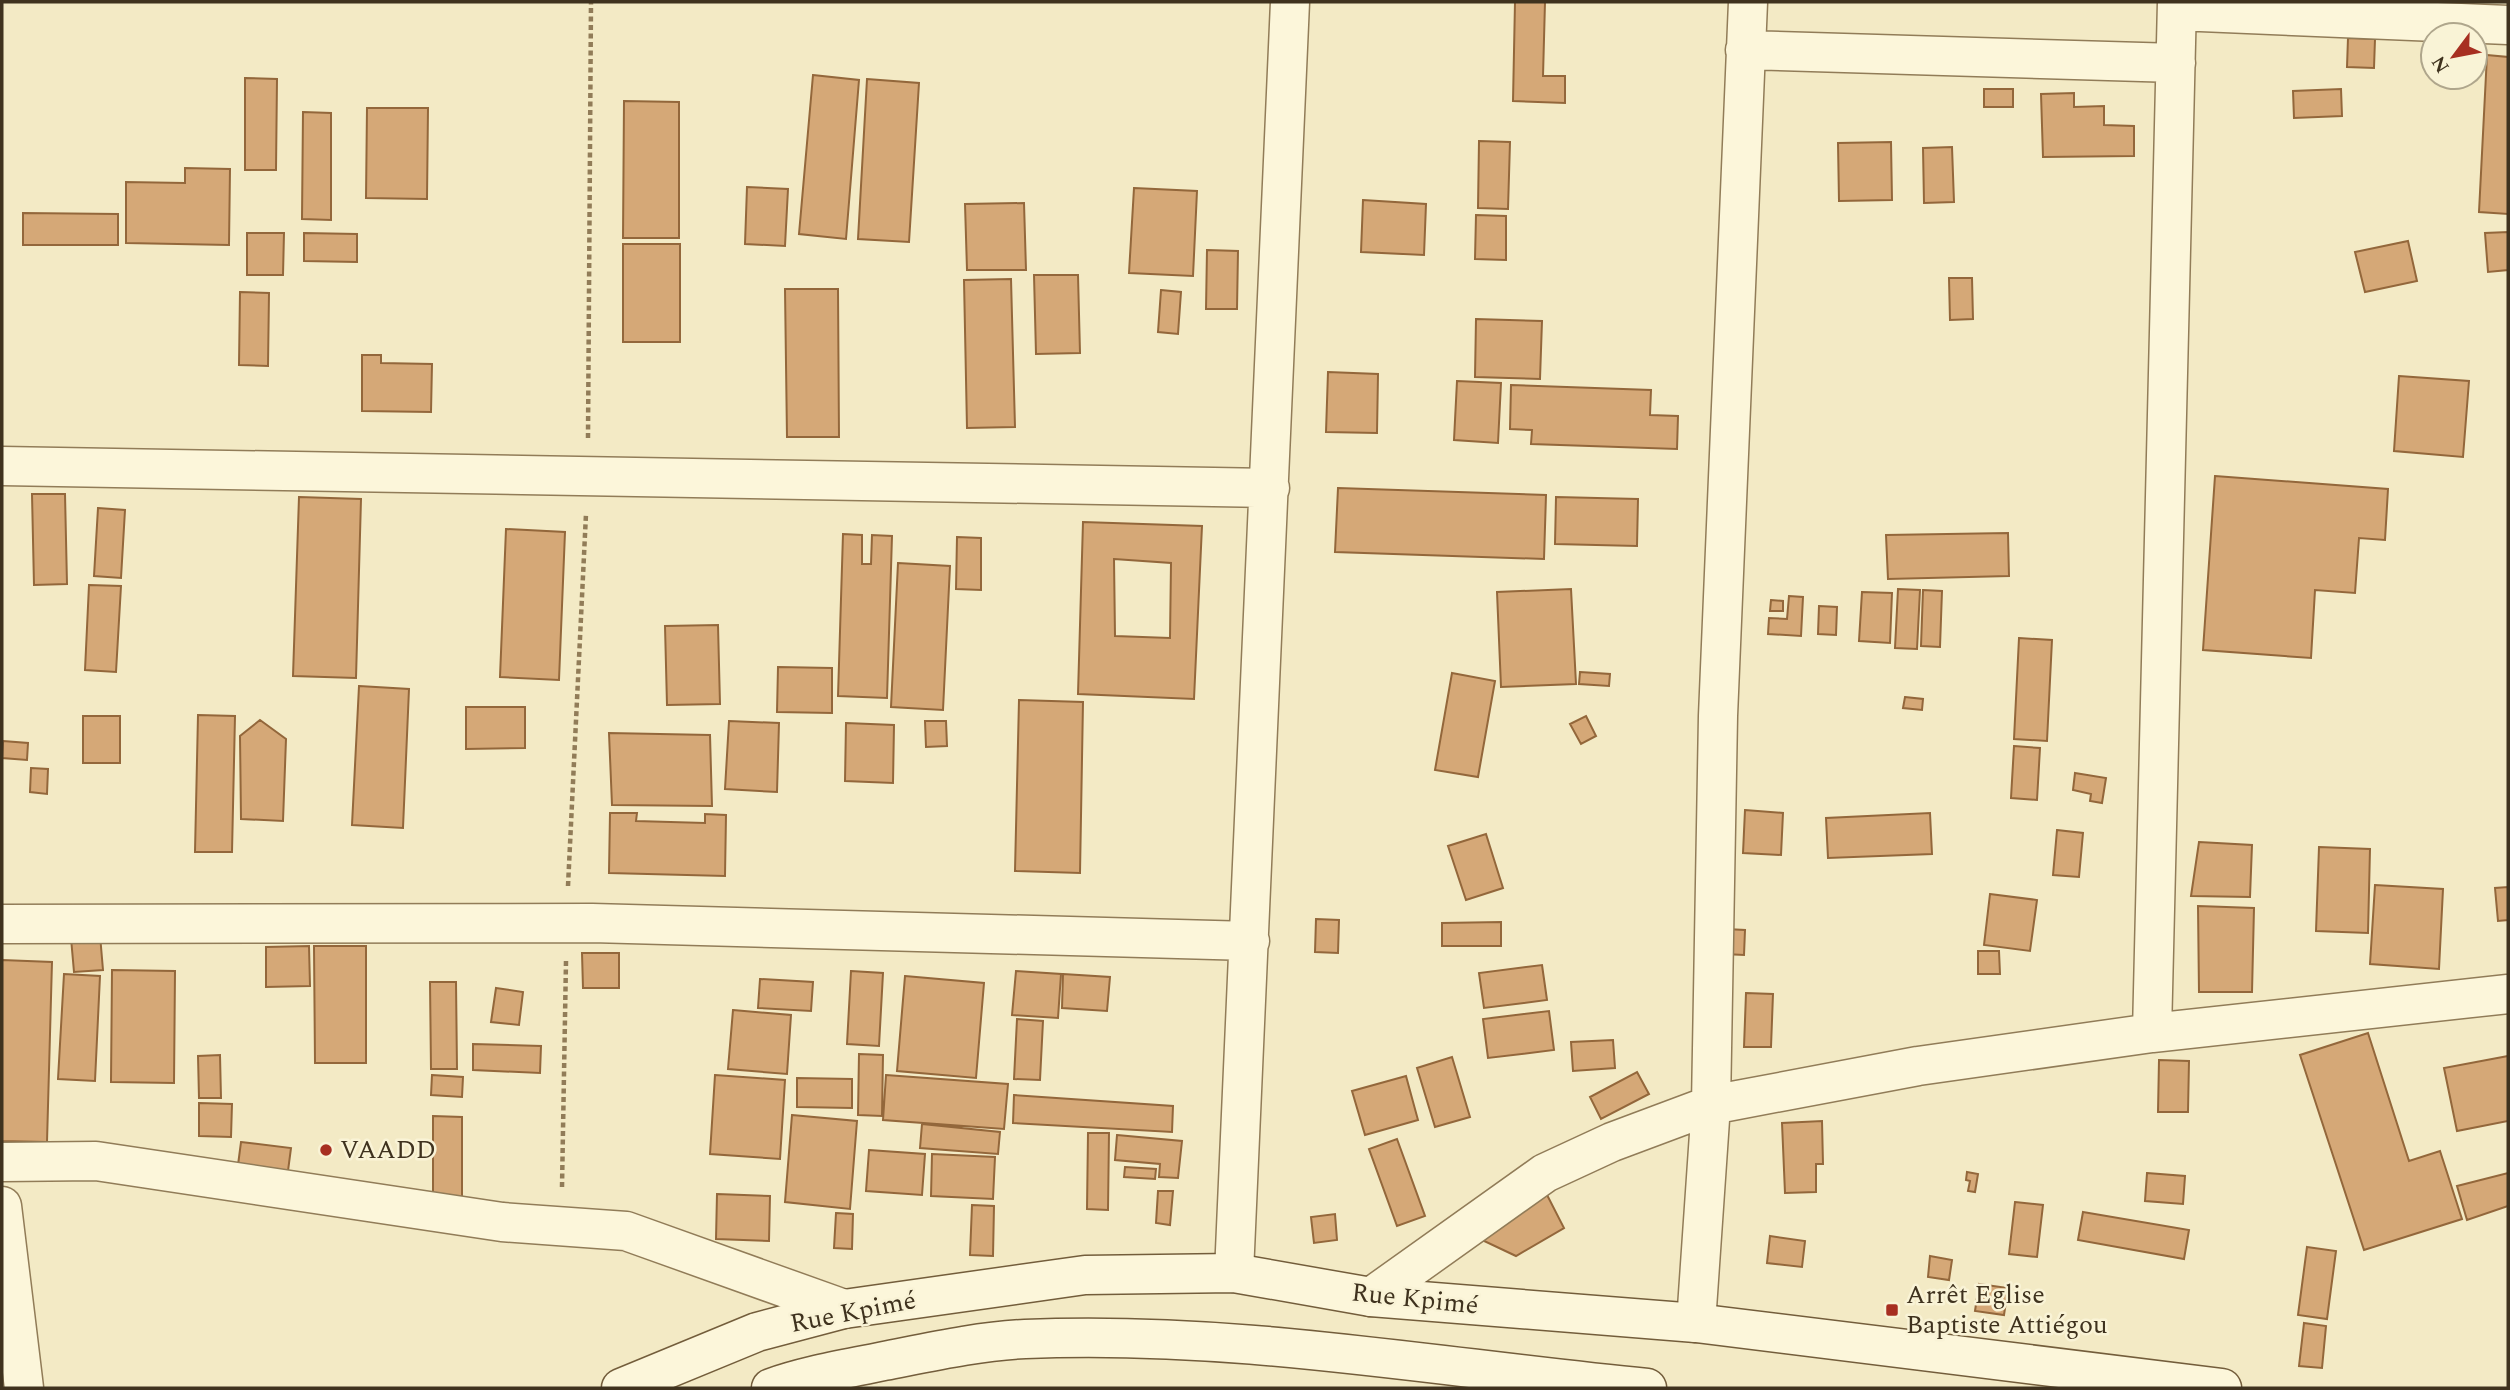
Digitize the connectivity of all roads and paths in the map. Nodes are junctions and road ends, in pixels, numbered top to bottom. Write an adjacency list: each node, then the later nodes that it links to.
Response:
1 (591, 2): 9 (path)
2 (1290, 2): 10 (street)
3 (1748, 2): 6 (street)
4 (2177, 6): 5 (street); 7 (street)
5 (2508, 25)
6 (1745, 50): 7 (street); 16 (street)
7 (2176, 63): 15 (street)
8 (2, 467): 9 (street)
9 (588, 478): 10 (street); 11 (path)
10 (1270, 488): 13 (street)
11 (566, 923): 12 (street); 13 (street); 19 (path)
12 (2, 924)
13 (1250, 941): 20 (street)
14 (2508, 994): 15 (street)
15 (2152, 1032): 16 (street)
16 (1711, 1105): 21 (street); 23 (street)
17 (2, 1162): 19 (street)
18 (2, 1206): 24 (street)
19 (562, 1226): 22 (street)
20 (1234, 1273): 21 (street, Rue Kpimé); 22 (street, Rue Kpimé)
21 (1371, 1297): 23 (street, Rue Kpimé)
22 (844, 1309): 25 (street, Rue Kpimé)
23 (1696, 1324): 28 (street, Rue Kpimé)
24 (24, 1388)
25 (621, 1388)
26 (771, 1388): 27 (street, Rue Kpimé)
27 (1647, 1388)
28 (2222, 1388)

